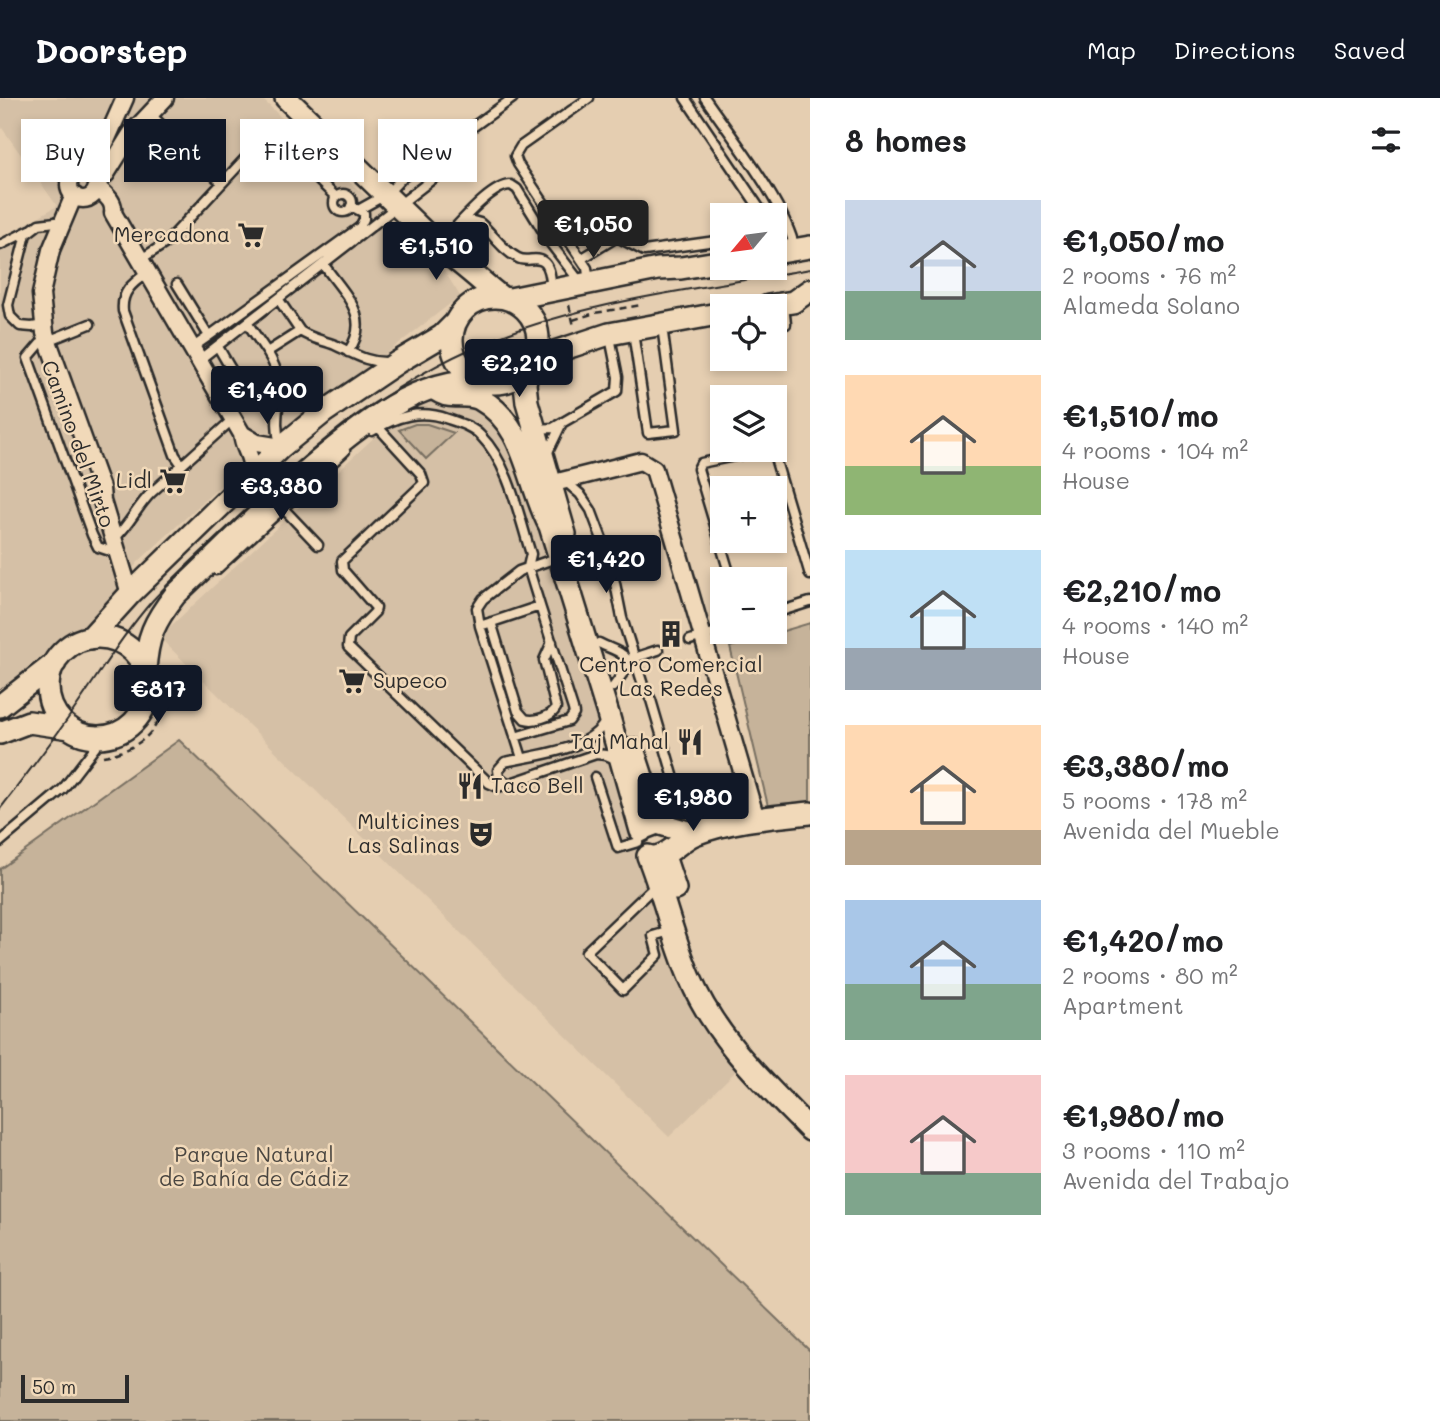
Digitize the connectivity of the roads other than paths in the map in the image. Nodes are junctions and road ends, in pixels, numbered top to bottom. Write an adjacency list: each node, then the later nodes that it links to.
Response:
1 (125, 98): 10 (street)
2 (165, 98): 8 (street)
3 (286, 98): 18 (main road)
4 (513, 98): 18 (lane)
5 (589, 98): 33 (lane)
6 (685, 98): 19 (lane)
7 (705, 98): 20 (lane)
8 (150, 114): 9 (street); 15 (lane)
9 (145, 119)
10 (110, 132)
11 (124, 145): 16 (street)
12 (69, 182): 16 (street)
13 (92, 182): 16 (street)
14 (423, 182): 18 (lane)
15 (222, 183): 17 (lane); 35 (lane)
16 (88, 191): 23 (street); 35 (street)
17 (336, 197): 21 (lane); 21 (lane)
18 (393, 200): 22 (lane); 31 (main road); 36 (lane)
19 (756, 203)
20 (776, 203)
21 (351, 206): 22 (lane)
22 (360, 209): 52 (lane)
23 (66, 218): 26 (lane); 50 (street)
24 (461, 224): 28 (lane); 31 (lane); 32 (lane)
25 (788, 225): 30 (lane)
26 (30, 230): 29 (lane); 43 (lane)
27 (710, 242): 33 (lane)
28 (551, 244): 32 (lane); 38 (lane)
29 (0, 245)
30 (788, 247)
31 (444, 251): 39 (main road); 44 (main road)
32 (534, 259): 38 (lane)
33 (581, 259): 38 (lane)
34 (710, 263): 38 (main road)
35 (144, 265): 56 (street); 69 (lane)
36 (324, 265): 40 (lane); 55 (lane)
37 (177, 284): 52 (lane)
38 (571, 286): 39 (main road)
39 (505, 298): 44 (main road); 58 (main road)
40 (279, 300): 46 (lane); 49 (lane)
41 (0, 314): 43 (lane)
42 (710, 315): 47 (main road)
43 (10, 316): 50 (lane)
44 (460, 316): 57 (main road); 59 (main road)
45 (90, 324): 50 (lane)
46 (248, 324): 53 (lane); 54 (lane)
47 (662, 324): 48 (main road); 48 (lane)
48 (633, 329): 51 (main road)
49 (300, 331): 54 (lane); 55 (lane)
50 (46, 333): 74 (street); 76 (lane, Camino del Mirto)
51 (609, 334): 58 (main road); 63 (lane)
52 (209, 336): 56 (lane)
53 (218, 347): 56 (lane); 60 (lane)
54 (267, 352): 60 (lane)
55 (348, 352): 57 (lane)
56 (196, 354): 62 (street)
57 (398, 362): 67 (main road)
58 (531, 363): 59 (main road); 65 (main road)
59 (485, 382): 61 (main road); 73 (main road)
60 (280, 388): 67 (lane)
61 (432, 388): 72 (main road); 73 (main road)
62 (233, 418): 66 (street); 69 (lane)
63 (561, 424): 65 (lane); 68 (lane)
64 (378, 427): 72 (lane); 79 (lane); 110 (lane)
65 (534, 429): 68 (main road)
66 (242, 433): 67 (street); 70 (street)
67 (281, 447): 70 (main road)
68 (544, 463): 71 (main road)
69 (182, 465): 74 (lane)
70 (251, 477): 84 (main road)
71 (558, 482): 93 (street); 95 (main road); 97 (lane)
72 (279, 504): 75 (lane); 77 (main road)
73 (550, 527): 78 (main road)
74 (115, 538): 76 (street)
75 (318, 545)
76 (119, 554): 84 (street)
77 (225, 554): 81 (lane); 88 (main road)
78 (559, 556): 79 (lane); 102 (main road)
79 (528, 567): 86 (lane); 90 (lane)
80 (727, 567): 82 (lane)
81 (211, 574)
82 (810, 575)
83 (203, 582): 88 (lane)
84 (131, 594): 92 (main road)
85 (810, 602): 87 (lane)
86 (540, 606): 89 (lane); 94 (lane)
87 (787, 609)
88 (162, 612): 99 (main road)
89 (491, 622): 90 (lane); 94 (lane)
90 (480, 626): 106 (lane)
91 (710, 634): 93 (lane)
92 (90, 638): 98 (main road); 99 (main road)
93 (697, 638): 113 (street)
94 (552, 642): 106 (lane)
95 (599, 643): 97 (lane); 100 (main road)
96 (658, 650): 97 (lane)
97 (631, 659): 100 (lane); 111 (lane)
98 (55, 663): 101 (main road); 103 (main road)
99 (153, 670): 105 (main road)
100 (613, 687): 114 (main road)
101 (0, 706)
102 (608, 714): 107 (lane); 108 (main road)
103 (70, 728): 104 (main road); 105 (main road)
104 (0, 733)
105 (103, 737): 115 (lane)
106 (516, 737): 107 (lane)
107 (522, 758): 110 (lane)
108 (623, 764): 110 (lane); 114 (main road)
109 (595, 777): 114 (lane)
110 (508, 784)
111 (676, 803)
112 (810, 813): 113 (main road)
113 (756, 819): 114 (main road)
114 (655, 840): 116 (main road); 118 (main road)
115 (0, 842)
116 (659, 883): 117 (main road); 117 (lane)
117 (673, 930): 119 (main road)
118 (810, 1111)
119 (810, 1130)

